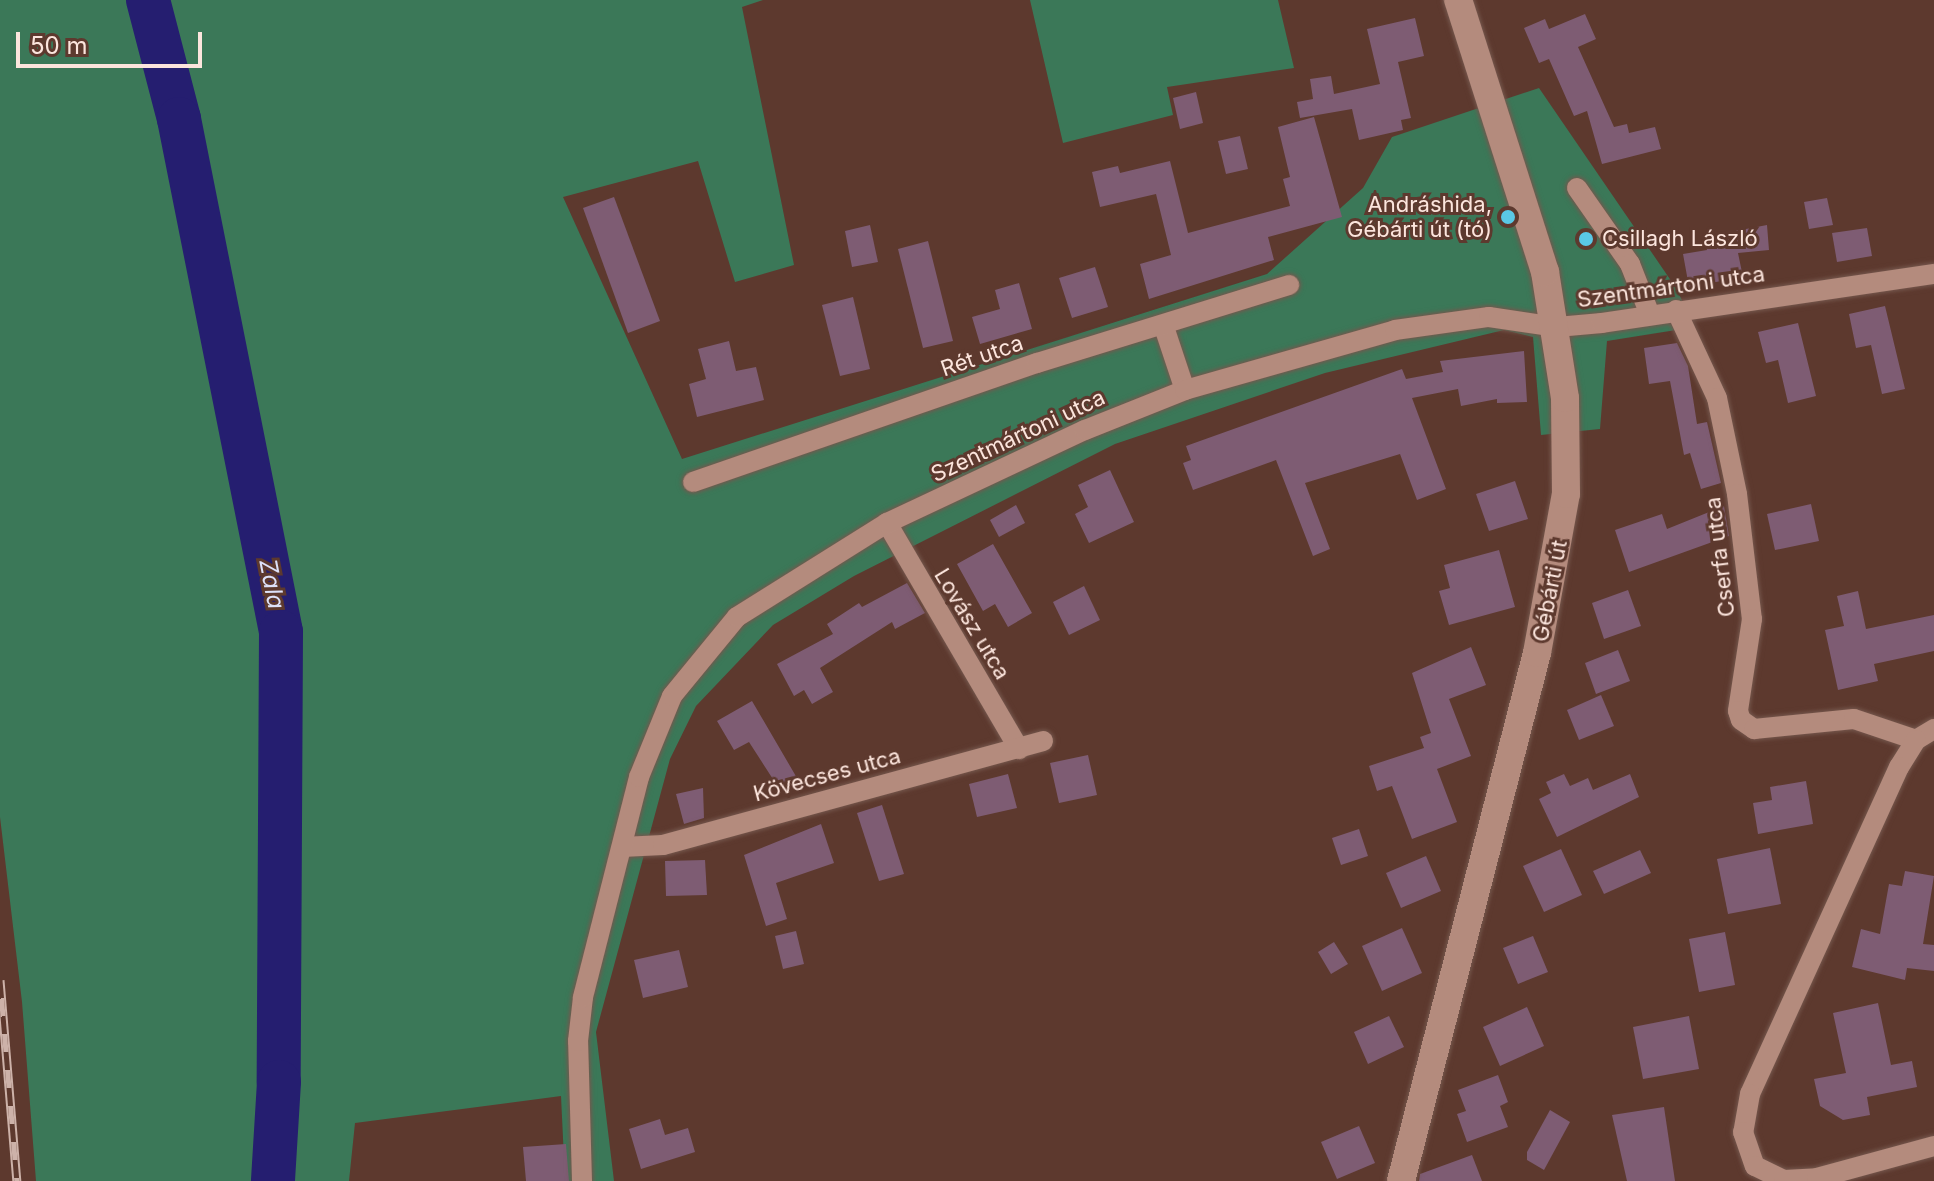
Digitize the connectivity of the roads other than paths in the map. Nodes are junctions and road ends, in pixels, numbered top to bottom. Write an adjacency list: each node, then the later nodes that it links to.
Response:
1 (1458, 0): 8 (main road, Gébárti út)
2 (1577, 188): 6 (street)
3 (1934, 274): 5 (street, Szentmártoni utca)
4 (1289, 285): 7 (street, Rét utca)
5 (1676, 310): 6 (street, Szentmártoni utca); 13 (street, Cserfa utca)
6 (1650, 315): 8 (street, Szentmártoni utca)
7 (1164, 327): 9 (street); 10 (street, Rét utca)
8 (1557, 327): 9 (street, Szentmártoni utca); 19 (main road, Gébárti út)
9 (1185, 390): 11 (street, Szentmártoni utca)
10 (693, 482)
11 (887, 523): 15 (street, Lovász utca); 16 (street, Szentmártoni utca)
12 (1934, 729): 13 (street)
13 (1916, 740): 17 (street)
14 (1043, 741): 15 (street, Kövecses utca)
15 (1019, 749): 16 (street, Kövecses utca)
16 (622, 847): 18 (street, Szentmártoni utca)
17 (1934, 1146)
18 (582, 1181)
19 (1401, 1181)

